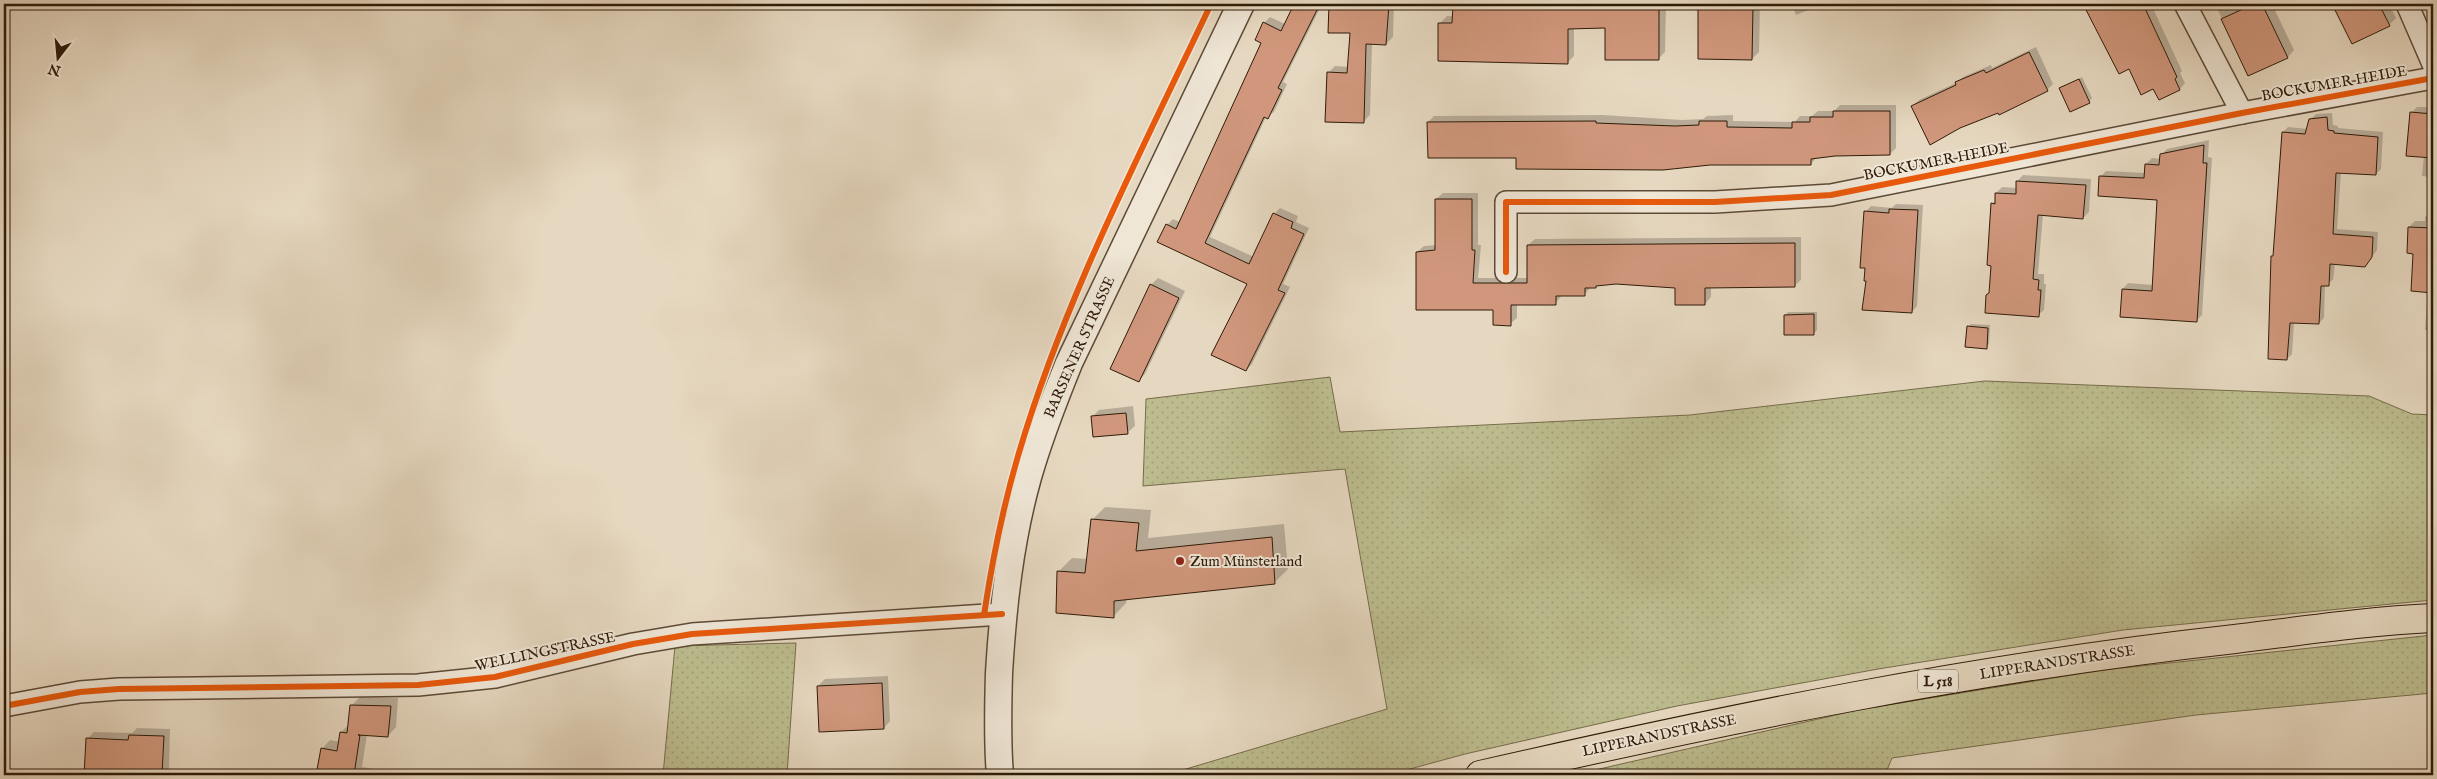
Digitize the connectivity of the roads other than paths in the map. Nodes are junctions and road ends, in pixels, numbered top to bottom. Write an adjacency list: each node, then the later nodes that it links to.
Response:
1 (1241, 4): 8 (street, BARSENER STRASSE)
2 (2185, 4): 6 (street, BOCKUMER HEIDE)
3 (2407, 4): 4 (street)
4 (2433, 64)
5 (2433, 78): 6 (street, BOCKUMER HEIDE)
6 (2242, 113): 7 (street, BOCKUMER HEIDE)
7 (1506, 272)
8 (1002, 614): 10 (street, WELLINGSTRASSE); 11 (street, BARSENER STRASSE)
9 (2433, 618): 12 (main road, LIPPERANDSTRASSE / L 518)
10 (4, 706)
11 (1000, 775)
12 (1480, 775)

